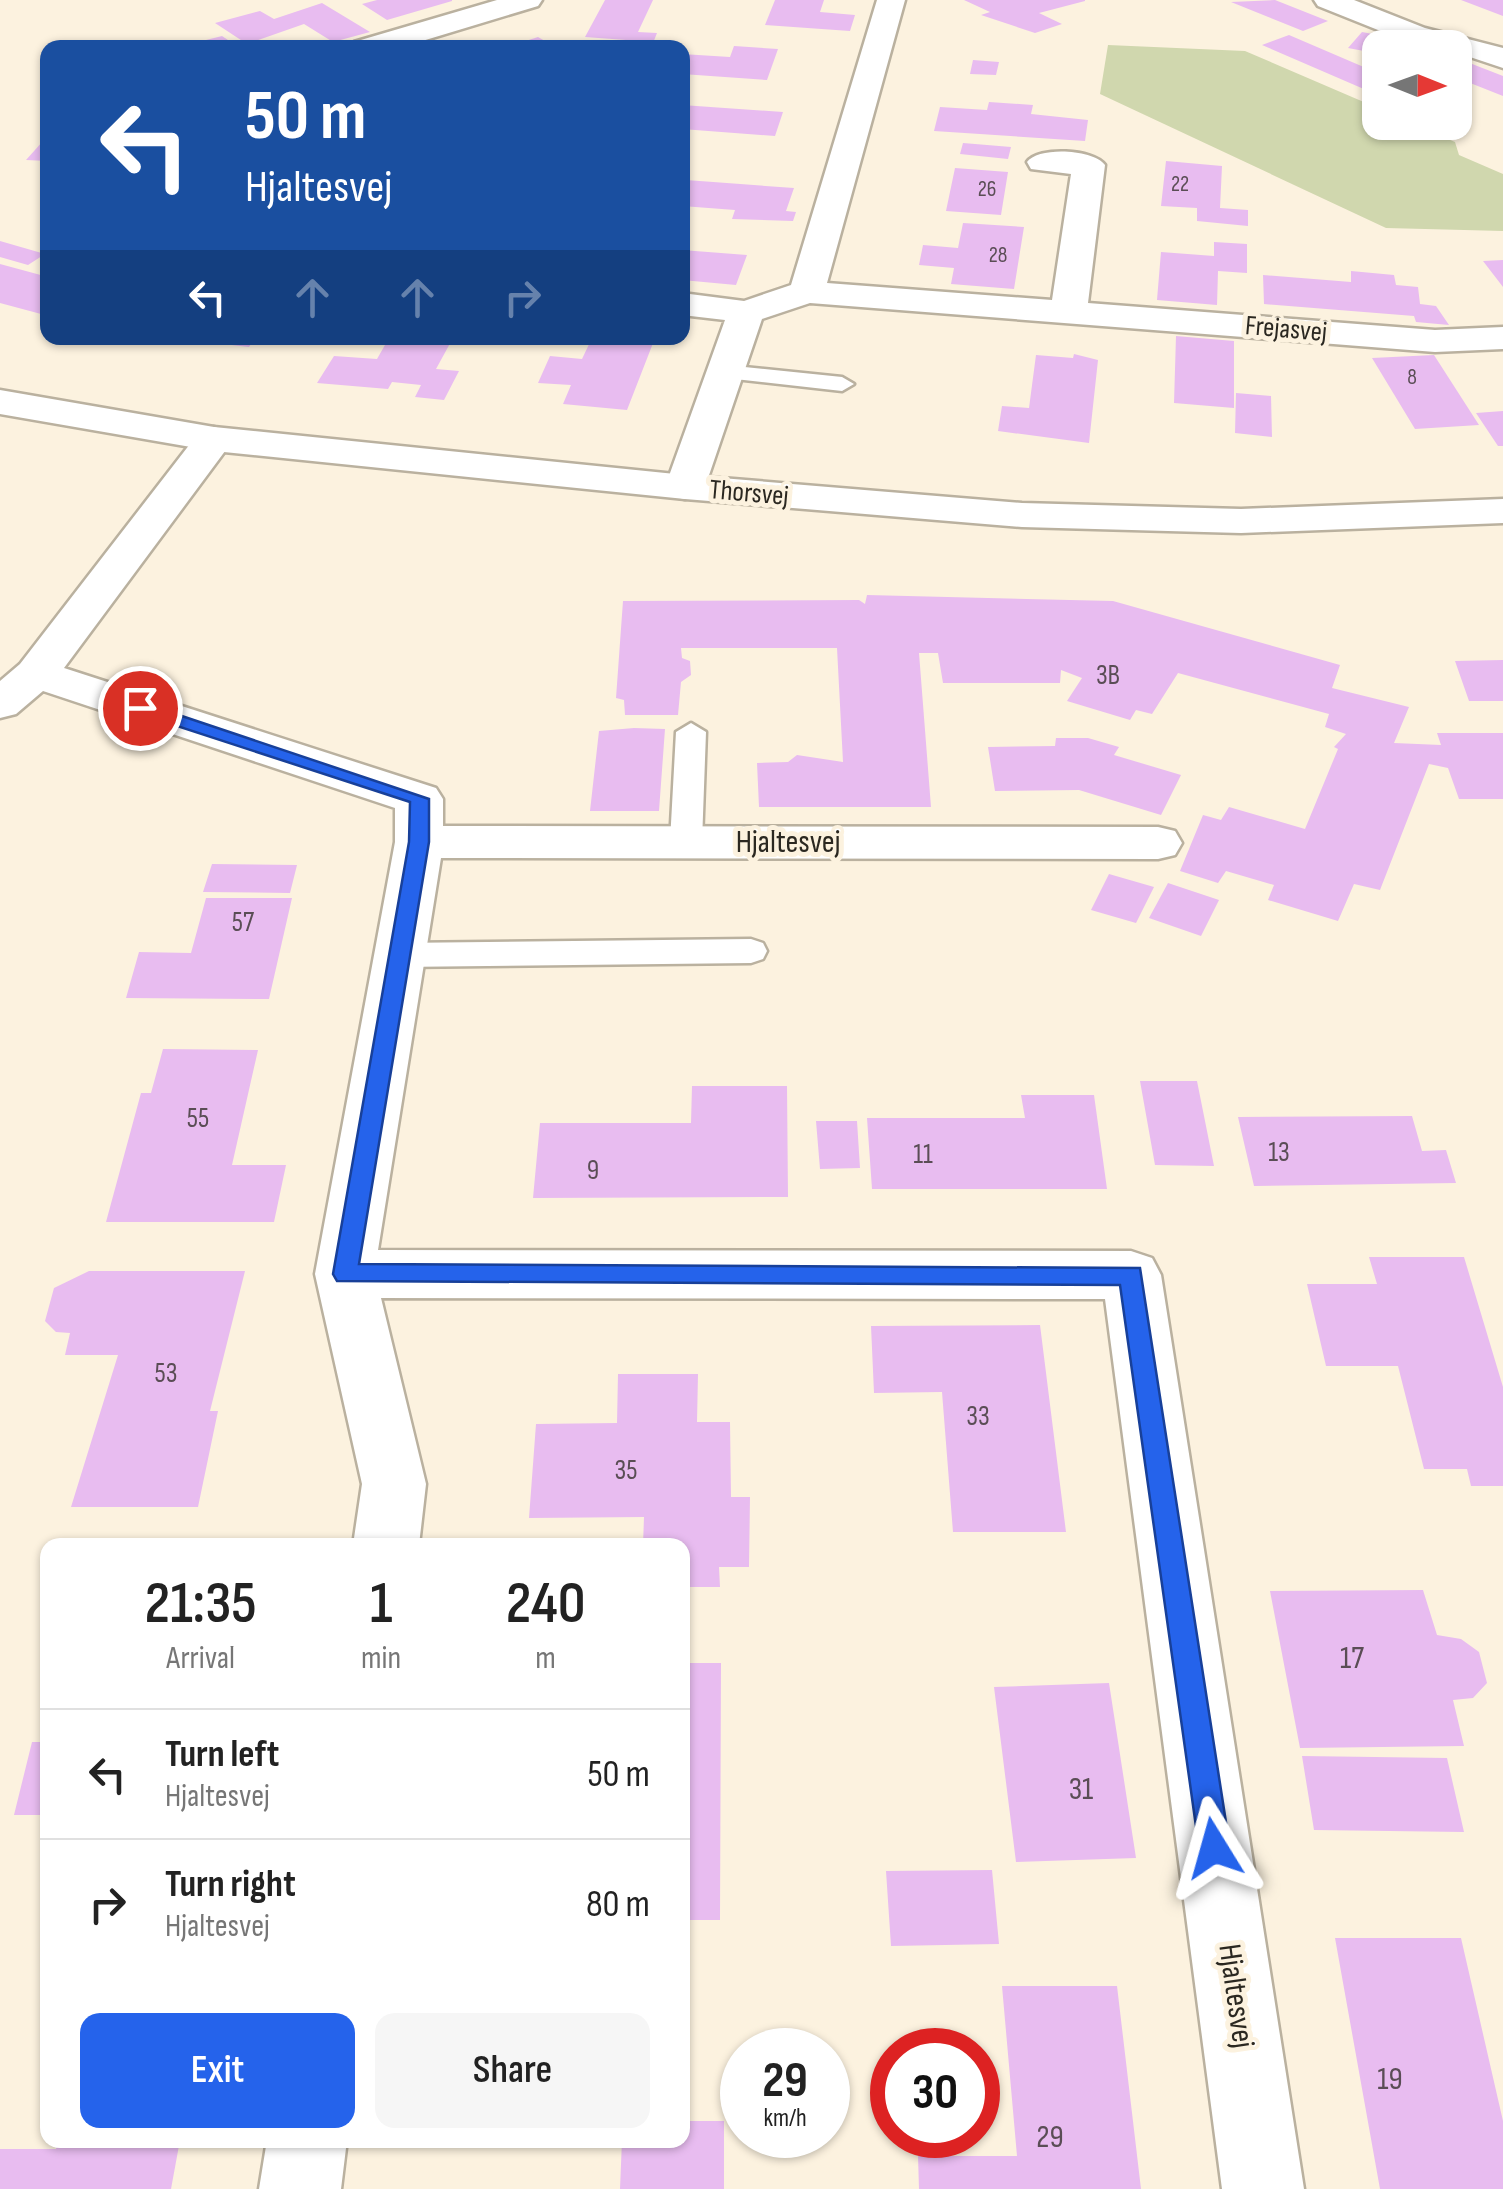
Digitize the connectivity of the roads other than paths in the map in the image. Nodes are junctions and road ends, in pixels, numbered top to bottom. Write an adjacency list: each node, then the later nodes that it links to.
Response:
1 (528, 0): 4 (street)
2 (890, 0): 7 (street)
3 (1328, 0): 5 (street)
4 (392, 40)
5 (1503, 59)
6 (1043, 162): 9 (street)
7 (807, 292): 9 (street, Frejasvej); 10 (street, Frejasvej)
8 (690, 305): 10 (street, Frejasvej)
9 (1069, 311): 11 (street, Frejasvej)
10 (746, 312): 12 (street)
11 (1503, 338)
12 (725, 372): 13 (lane); 16 (street)
13 (842, 384)
14 (0, 402): 15 (street, Thorsvej)
15 (214, 440): 16 (street, Thorsvej); 18 (street)
16 (685, 488): 17 (street, Thorsvej)
17 (1503, 511)
18 (18, 689): 20 (street)
19 (690, 732): 21 (lane)
20 (419, 842): 21 (street, Hjaltesvej); 24 (street)
21 (686, 842): 22 (street, Hjaltesvej)
22 (1158, 843)
23 (750, 951): 24 (lane)
24 (398, 955): 25 (street)
25 (346, 1274): 26 (street); 29 (street, Hjaltesvej)
26 (387, 1538)
27 (306, 2148): 28 (street)
28 (300, 2189)
29 (1263, 2189)

